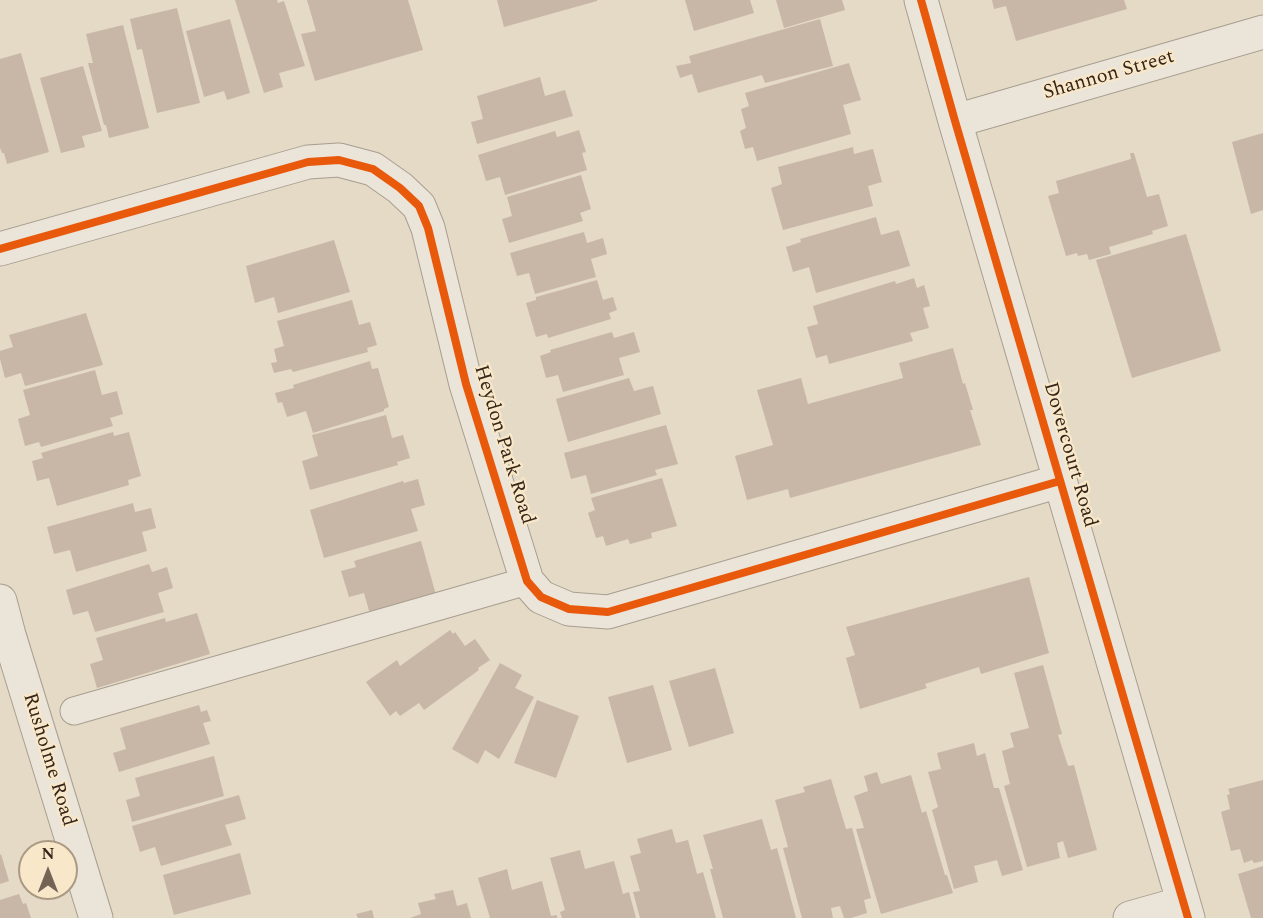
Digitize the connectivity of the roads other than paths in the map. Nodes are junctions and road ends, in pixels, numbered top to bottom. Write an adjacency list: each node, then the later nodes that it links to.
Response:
1 (921, 0): 3 (street, Dovercourt Road)
2 (1263, 32): 3 (street, Shannon Street)
3 (955, 121): 5 (street, Dovercourt Road)
4 (0, 249): 6 (street, Heydon Park Road)
5 (1060, 481): 6 (street); 10 (street, Dovercourt Road)
6 (527, 581): 9 (lane)
7 (0, 601): 8 (street, Rusholme Road)
8 (4, 637): 11 (street, Rusholme Road)
9 (74, 711)
10 (1185, 910): 12 (street)
11 (96, 918)
12 (1130, 918)

